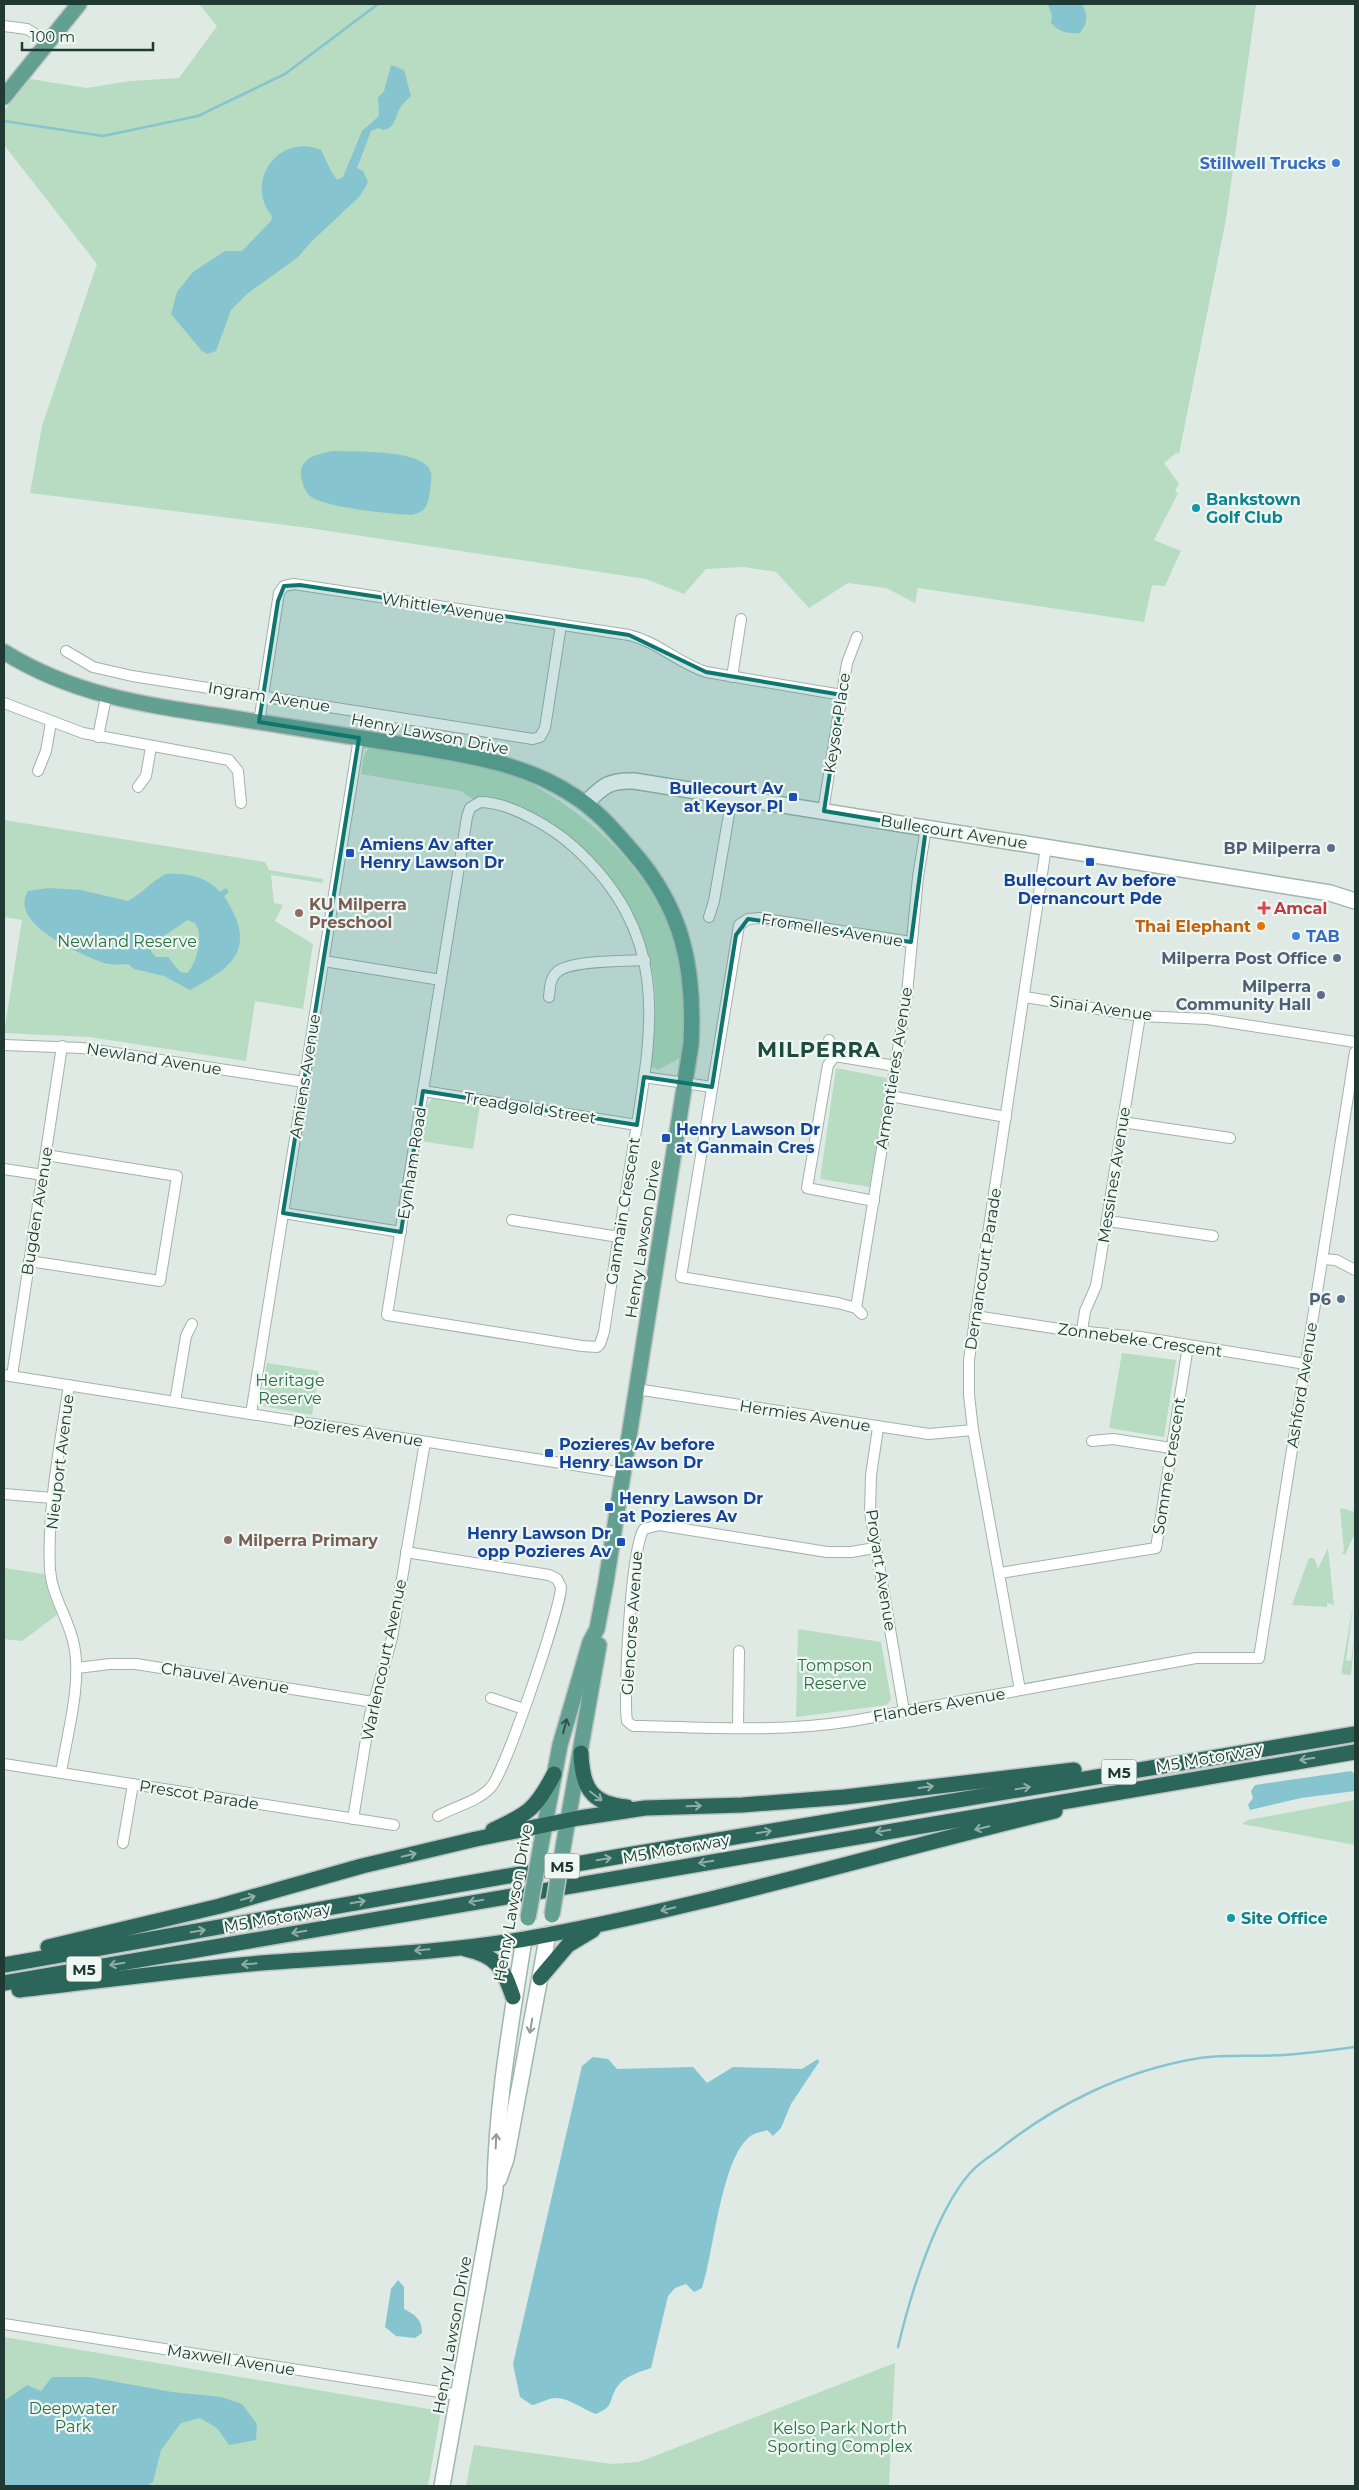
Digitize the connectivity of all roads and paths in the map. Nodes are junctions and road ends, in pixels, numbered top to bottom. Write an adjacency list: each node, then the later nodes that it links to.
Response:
1 (79, 4): 3 (main road)
2 (4, 26): 3 (street)
3 (48, 42): 4 (main road)
4 (4, 97)
5 (741, 619): 10 (street)
6 (561, 625): 10 (street, Whittle Avenue); 12 (street, Whittle Avenue); 12 (street, Ingram Avenue)
7 (857, 637): 11 (street, Keysor Place)
8 (66, 651): 12 (street, Ingram Avenue)
9 (4, 652): 13 (main road, Henry Lawson Drive)
10 (732, 677): 11 (street, Whittle Avenue)
11 (842, 695): 26 (street, Keysor Place)
12 (263, 696): 16 (street, Whittle Avenue)
13 (106, 697): 16 (main road, Henry Lawson Drive); 17 (street)
14 (4, 703): 15 (street)
15 (51, 722): 17 (street); 20 (street)
16 (259, 722): 18 (main road, Henry Lawson Drive)
17 (98, 737): 19 (street)
18 (359, 738): 25 (main road, Henry Lawson Drive); 35 (street, Amiens Avenue)
19 (151, 746): 21 (street); 24 (street)
20 (38, 771)
21 (138, 787)
22 (732, 797): 25 (main road, Bullecourt Avenue); 26 (main road, Bullecourt Avenue); 32 (street)
23 (480, 802): 34 (street, Ganmain Crescent); 36 (street, Eynham Road)
24 (240, 803)
25 (586, 804): 49 (main road, Henry Lawson Drive)
26 (823, 811): 27 (main road, Bullecourt Avenue)
27 (926, 828): 28 (main road, Bullecourt Avenue); 33 (street, Armentieres Avenue)
28 (1046, 847): 29 (main road, Bullecourt Avenue); 38 (street, Dernancourt Parade)
29 (1330, 893): 30 (main road, Bullecourt Avenue); 31 (main road, Bullecourt Avenue)
30 (1355, 893)
31 (1355, 901)
32 (709, 917)
33 (911, 942): 46 (street, Armentieres Avenue); 50 (street, Fromelles Avenue)
34 (645, 960): 37 (street); 47 (street, Ganmain Crescent)
35 (324, 961): 36 (street); 48 (street, Amiens Avenue)
36 (441, 980): 51 (street, Eynham Road)
37 (549, 997)
38 (1025, 997): 39 (street, Sinai Avenue); 53 (street, Dernancourt Parade)
39 (1140, 1016): 41 (street, Sinai Avenue); 54 (street, Messines Avenue)
40 (829, 1040): 45 (street)
41 (1355, 1042)
42 (4, 1045): 43 (street, Newland Avenue)
43 (62, 1046): 48 (street, Newland Avenue); 57 (street, Bugden Avenue)
44 (1355, 1052): 67 (street, Ashford Avenue)
45 (835, 1056): 46 (street); 60 (street)
46 (895, 1066): 52 (street, Armentieres Avenue)
47 (644, 1077): 49 (street); 55 (street, Ganmain Crescent)
48 (304, 1082): 61 (street, Amiens Avenue)
49 (686, 1083): 50 (street); 79 (main road, Henry Lawson Drive)
50 (712, 1087): 70 (street, Fromelles Avenue)
51 (423, 1091): 55 (street, Treadgold Street); 64 (street, Eynham Road)
52 (890, 1096): 53 (street); 60 (street, Armentieres Avenue)
53 (1006, 1117): 71 (street, Dernancourt Parade)
54 (1122, 1122): 56 (street); 63 (street, Messines Avenue)
55 (637, 1125): 66 (street, Ganmain Crescent)
56 (1230, 1138)
57 (46, 1156): 59 (street, Bugden Avenue); 68 (street)
58 (4, 1169): 59 (street)
59 (43, 1175): 68 (street, Bugden Avenue)
60 (874, 1201): 70 (street, Armentieres Avenue)
61 (283, 1214): 64 (street); 81 (street, Amiens Avenue)
62 (512, 1220): 66 (street)
63 (1108, 1220): 65 (street); 73 (street, Messines Avenue)
64 (401, 1232): 74 (street, Eynham Road)
65 (1213, 1236)
66 (619, 1237): 74 (street, Ganmain Crescent)
67 (1322, 1259): 69 (street); 76 (street, Ashford Avenue)
68 (30, 1261): 77 (street, Bugden Avenue)
69 (1355, 1270)
70 (681, 1277)
71 (975, 1316): 73 (street, Zonnebeke Crescent); 83 (street, Dernancourt Parade)
72 (192, 1324): 80 (street)
73 (1082, 1331): 75 (street, Zonnebeke Crescent)
74 (600, 1344)
75 (1188, 1346): 76 (street, Zonnebeke Crescent); 86 (street, Somme Crescent)
76 (1305, 1364): 95 (street, Ashford Avenue)
77 (8, 1376): 78 (street, Pozieres Avenue)
78 (69, 1385): 80 (street, Pozieres Avenue); 89 (street, Nieuport Avenue)
79 (636, 1389): 82 (street, Hermies Avenue); 87 (main road, Henry Lawson Drive)
80 (175, 1402): 81 (street, Pozieres Avenue)
81 (251, 1414): 85 (street, Pozieres Avenue)
82 (878, 1428): 83 (street, Hermies Avenue); 90 (street, Proyart Avenue)
83 (974, 1430): 92 (street, Dernancourt Parade)
84 (1092, 1441): 86 (street)
85 (425, 1442): 87 (street, Pozieres Avenue); 91 (street, Warlencourt Avenue)
86 (1171, 1448): 92 (street, Somme Crescent)
87 (624, 1473): 93 (main road, Henry Lawson Drive)
88 (4, 1494): 89 (street)
89 (52, 1498): 96 (street, Nieuport Avenue)
90 (875, 1548): 101 (street, Proyart Avenue); 102 (street, Glencorse Avenue)
91 (406, 1552): 99 (street, Warlencourt Avenue); 100 (street)
92 (1000, 1573): 97 (street, Dernancourt Parade)
93 (597, 1629): 107 (main road, Henry Lawson Drive); 110 (main road, Henry Lawson Drive, one-way to 93)
94 (739, 1651): 103 (street)
95 (1258, 1658): 97 (street, Flanders Avenue)
96 (76, 1668): 99 (street, Chauvel Avenue); 109 (street, Nieuport Avenue)
97 (1020, 1690): 101 (street, Flanders Avenue)
98 (492, 1698): 100 (street)
99 (373, 1702): 115 (street, Warlencourt Avenue)
100 (524, 1708): 114 (street)
101 (904, 1711): 103 (street, Flanders Avenue)
102 (626, 1714): 103 (street, Flanders Avenue)
103 (738, 1728)
104 (1355, 1734): 105 (highway, M5 Motorway / M5)
105 (1264, 1747): 113 (highway, one-way to 105); 126 (highway, M5 Motorway / M5, one-way to 105)
106 (1355, 1752): 111 (highway, M5 Motorway / M5, one-way to 111)
107 (581, 1753): 113 (highway, one-way to 113); 116 (main road, Henry Lawson Drive)
108 (4, 1764): 109 (street, Prescot Parade)
109 (61, 1773): 112 (street, Prescot Parade)
110 (554, 1774): 117 (main road, Henry Lawson Drive); 119 (highway)
111 (1200, 1776): 121 (highway, one-way to 121); 128 (highway, M5 Motorway / M5, one-way to 128)
112 (133, 1784): 115 (street, Prescot Parade); 120 (street)
113 (646, 1808): 116 (highway)
114 (438, 1816)
115 (352, 1819): 118 (street, Prescot Parade)
116 (568, 1821): 117 (highway); 122 (main road, Henry Lawson Drive, bridge)
117 (545, 1825): 119 (highway); 123 (main road, Henry Lawson Drive, bridge)
118 (394, 1826)
119 (476, 1839): 125 (highway, one-way to 119)
120 (123, 1843)
121 (608, 1924): 122 (highway); 127 (highway)
122 (548, 1934): 123 (highway); 127 (main road, Henry Lawson Drive)
123 (524, 1939): 124 (highway); 130 (main road, Henry Lawson Drive)
124 (459, 1947): 129 (highway, one-way to 129); 130 (highway)
125 (4, 1958)
126 (4, 1965)
127 (540, 1978): 131 (main road, Henry Lawson Drive, one-way to 131)
128 (4, 1983)
129 (4, 1992)
130 (513, 1997): 131 (main road, Henry Lawson Drive, one-way to 130)
131 (494, 2190): 133 (main road, Henry Lawson Drive)
132 (4, 2324): 133 (street, Maxwell Avenue)
133 (459, 2395): 134 (main road, Henry Lawson Drive)
134 (442, 2486)

